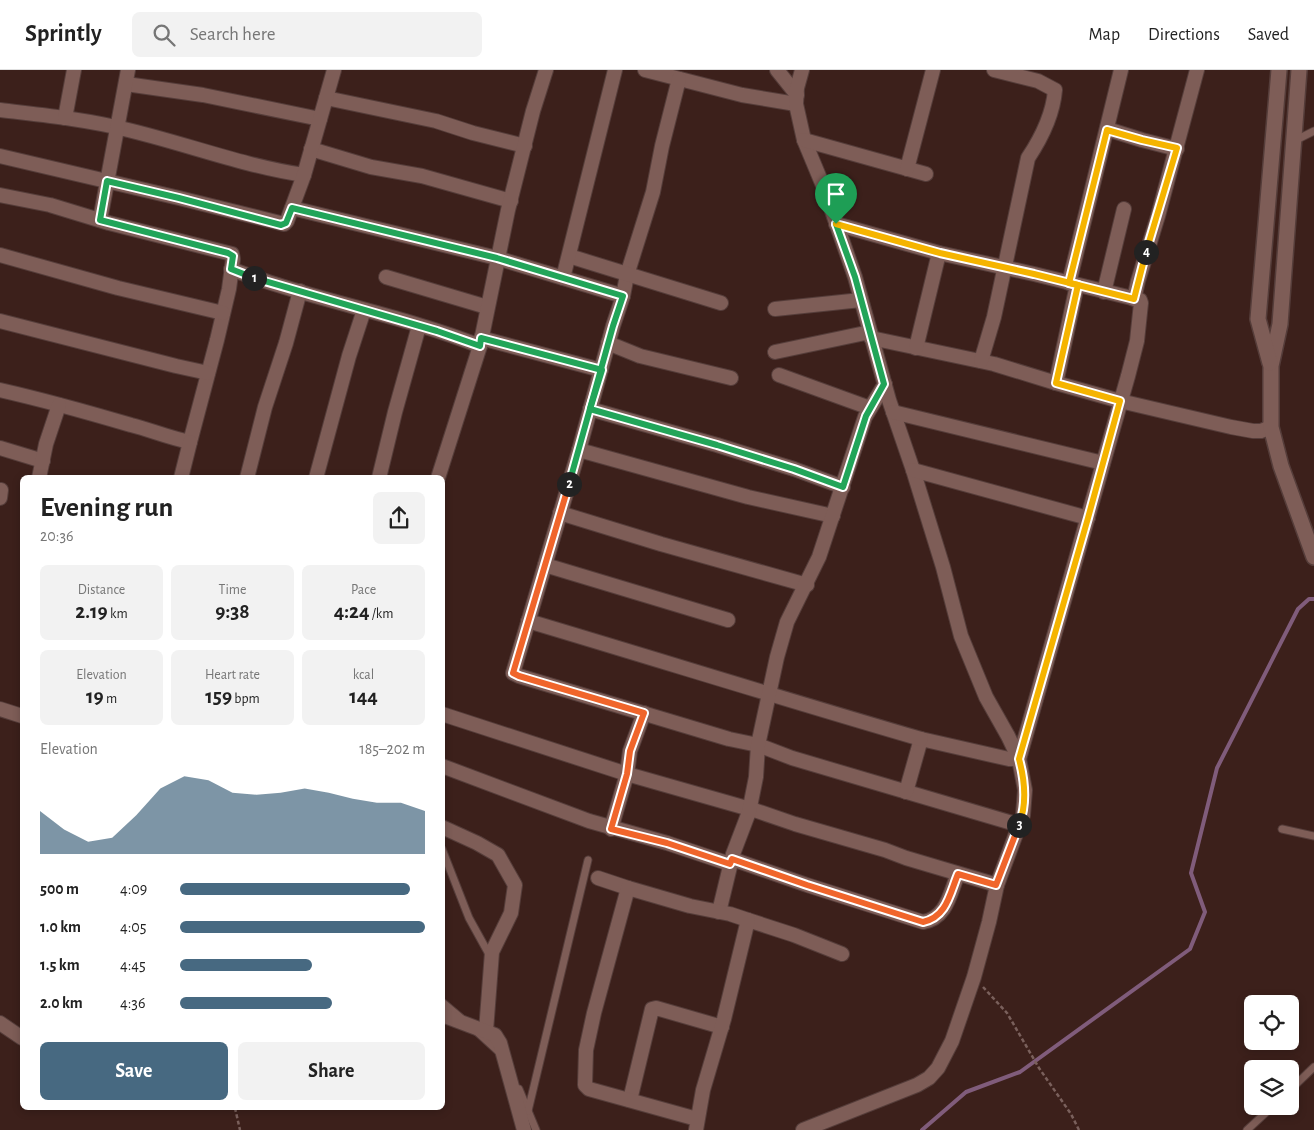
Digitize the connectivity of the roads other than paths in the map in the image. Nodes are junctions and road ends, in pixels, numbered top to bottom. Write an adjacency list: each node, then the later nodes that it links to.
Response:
1 (74, 70): 20 (street)
2 (128, 70): 16 (street)
3 (334, 70): 17 (street)
4 (546, 70): 27 (street)
5 (615, 70): 43 (street)
6 (645, 70): 15 (street)
7 (777, 70): 18 (street)
8 (802, 70): 18 (street)
9 (933, 70): 31 (street)
10 (994, 70): 45 (street)
11 (1121, 70): 23 (street)
12 (1197, 70): 28 (street)
13 (1279, 70): 69 (main road)
14 (1298, 70): 26 (main road)
15 (679, 78): 18 (street); 47 (street)
16 (126, 84): 21 (street); 22 (street)
17 (326, 98): 21 (street); 27 (street)
18 (796, 99): 25 (street)
19 (0, 110): 20 (street)
20 (65, 118): 22 (street)
21 (320, 119): 29 (street)
22 (118, 127): 33 (street); 34 (street)
23 (1107, 130): 28 (street); 50 (street)
24 (1314, 131): 26 (lane)
25 (804, 140): 31 (street); 40 (street)
26 (1294, 141): 69 (main road)
27 (525, 146): 36 (street)
28 (1177, 148): 54 (street)
29 (311, 149): 33 (street); 36 (street)
30 (0, 156): 34 (street)
31 (907, 169): 32 (street)
32 (926, 174)
33 (304, 175): 37 (street)
34 (107, 181): 37 (street); 39 (street)
35 (0, 195): 39 (street)
36 (511, 201): 44 (street)
37 (292, 208): 44 (street)
38 (1124, 209): 52 (street)
39 (100, 220): 46 (street)
40 (836, 224): 41 (street); 55 (street)
41 (940, 253): 45 (street); 66 (street)
42 (0, 255): 60 (street)
43 (569, 256): 47 (street); 49 (street)
44 (497, 258): 49 (street); 57 (street)
45 (1005, 267): 50 (street); 68 (street)
46 (231, 269): 51 (street); 60 (street)
47 (627, 275): 53 (street); 56 (street)
48 (386, 277): 57 (street)
49 (563, 278): 53 (street)
50 (1073, 284): 52 (street); 74 (street)
51 (300, 291): 59 (street); 91 (street)
52 (1104, 292): 54 (street)
53 (623, 296): 65 (street)
54 (1134, 299): 77 (street)
55 (861, 300): 58 (street); 63 (street)
56 (721, 303)
57 (487, 307): 64 (street)
58 (775, 309)
59 (364, 310): 62 (street); 92 (street)
60 (223, 313): 71 (street)
61 (0, 321): 71 (street)
62 (419, 326): 64 (street); 93 (street)
63 (870, 335): 66 (street); 67 (street); 75 (street)
64 (480, 342): 70 (street); 94 (street)
65 (608, 343): 70 (street); 73 (street)
66 (916, 348): 68 (street)
67 (775, 352)
68 (981, 361): 74 (street)
69 (1271, 366): 82 (main road)
70 (602, 370): 80 (street)
71 (208, 373): 83 (street)
72 (779, 376): 79 (street)
73 (731, 378)
74 (1056, 383): 77 (street)
75 (884, 384): 79 (street); 81 (street)
76 (0, 390): 78 (street)
77 (1120, 401): 82 (street); 87 (street)
78 (59, 405): 83 (street); 86 (street)
79 (870, 408): 95 (street)
80 (590, 409): 85 (street); 95 (street)
81 (893, 412): 87 (street); 88 (street)
82 (1271, 427): 99 (main road)
83 (190, 442): 90 (street)
84 (0, 448): 86 (street)
85 (579, 450): 96 (street); 97 (street)
86 (43, 461): 89 (street)
87 (1103, 464): 98 (street)
88 (913, 470): 98 (street); 111 (street)
89 (40, 475)
90 (182, 475)
91 (248, 475)
92 (317, 475)
93 (380, 475)
94 (439, 475)
95 (843, 487): 97 (street)
96 (560, 513): 100 (street); 101 (street)
97 (833, 516): 101 (street)
98 (1088, 518): 111 (street)
99 (1314, 557)
100 (545, 565): 102 (street); 103 (street)
101 (807, 584): 104 (street)
102 (728, 620)
103 (528, 621): 104 (street); 106 (street)
104 (769, 693): 109 (street); 110 (street)
105 (0, 709): 107 (street)
106 (644, 713): 110 (street); 113 (street)
107 (20, 715)
108 (445, 715): 113 (street)
109 (922, 739): 111 (street); 114 (street)
110 (758, 745): 114 (street); 115 (street)
111 (1019, 759): 116 (street)
112 (445, 767): 118 (street)
113 (627, 774): 115 (street); 118 (street)
114 (906, 792): 116 (street)
115 (749, 809): 123 (street); 124 (street)
116 (1019, 825): 126 (street)
117 (445, 829): 131 (street)
118 (611, 829): 123 (street)
119 (1282, 829): 120 (lane)
120 (1314, 836)
121 (445, 857): 131 (lane)
122 (588, 860): 143 (lane)
123 (731, 862): 124 (street); 128 (street)
124 (958, 874): 126 (street)
125 (598, 878): 127 (street)
126 (996, 885): 148 (street)
127 (628, 888): 128 (street); 142 (street)
128 (719, 912): 129 (street)
129 (748, 920): 130 (street); 136 (street)
130 (842, 954)
131 (491, 959): 137 (street)
132 (445, 1005): 135 (lane)
133 (445, 1016): 135 (street)
134 (0, 1023): 138 (street)
135 (468, 1024): 137 (street); 139 (lane)
136 (722, 1027): 142 (street); 145 (street)
137 (486, 1031): 139 (street)
138 (20, 1037)
139 (504, 1056): 143 (lane); 146 (street)
140 (1314, 1067): 141 (lane)
141 (1299, 1081)
142 (630, 1100): 145 (street)
143 (528, 1111): 147 (lane)
144 (1263, 1115): 149 (lane)
145 (697, 1124)
146 (524, 1130)
147 (536, 1130)
148 (803, 1130)
149 (1247, 1130)

